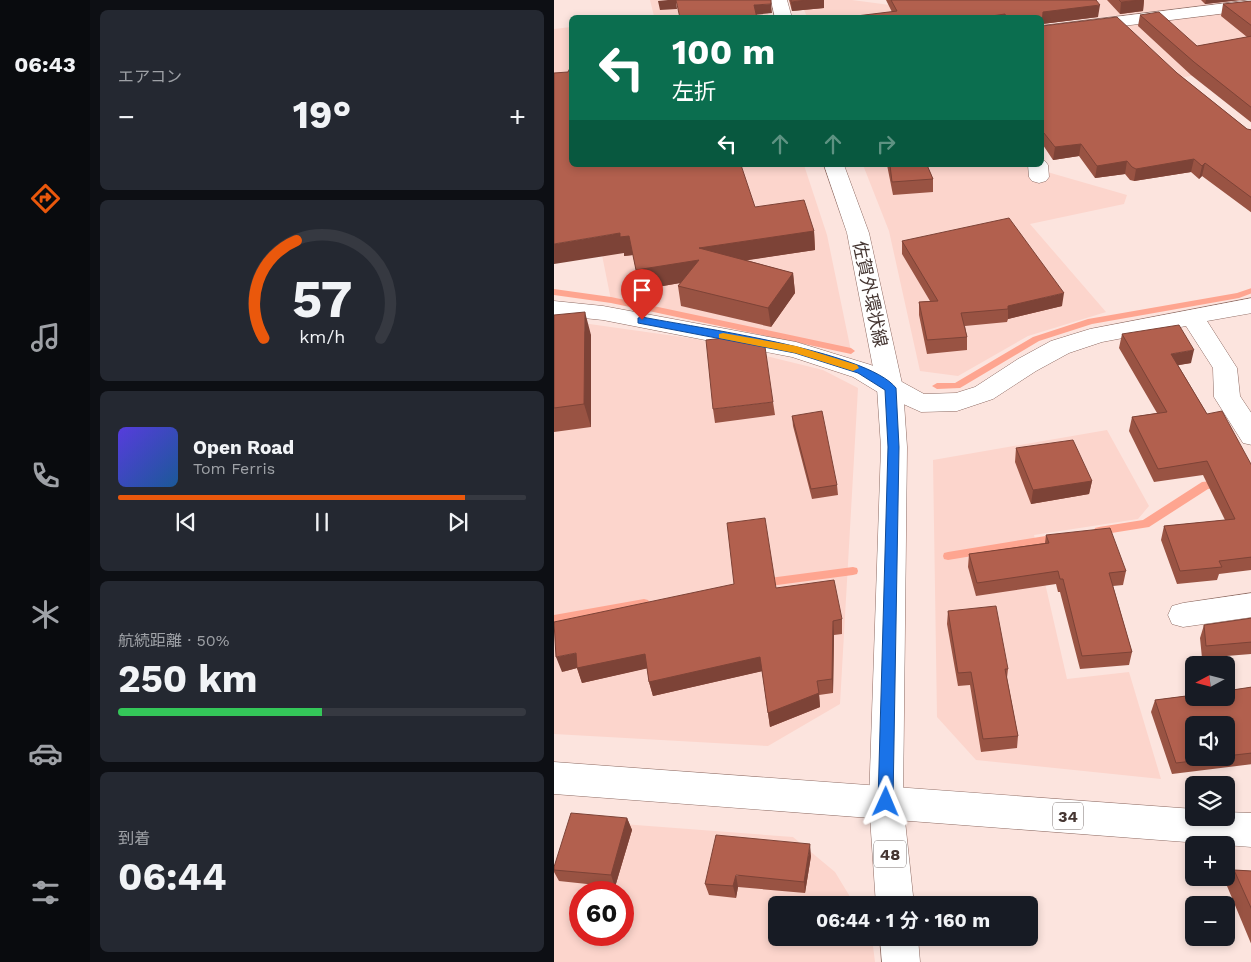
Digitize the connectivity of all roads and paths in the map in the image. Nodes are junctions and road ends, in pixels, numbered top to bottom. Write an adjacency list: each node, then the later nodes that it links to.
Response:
1 (779, 0): 4 (main road)
2 (1251, 5): 5 (main road)
3 (1102, 7): 5 (main road)
4 (783, 15)
5 (1117, 21): 6 (main road); 7 (main road)
6 (1044, 31)
7 (1134, 34)
8 (835, 167): 12 (main road, 佐賀外環状線 / 48)
9 (1251, 305): 11 (main road)
10 (554, 308): 12 (main road)
11 (1192, 317): 12 (main road); 13 (main road)
12 (890, 388): 17 (main road, 佐賀外環状線 / 48)
13 (1251, 436)
14 (1251, 605): 15 (main road)
15 (1183, 614)
16 (554, 778): 17 (main road, 34)
17 (886, 802): 18 (main road, 34); 19 (main road, 佐賀外環状線 / 48)
18 (1251, 830)
19 (894, 896)
20 (900, 946): 21 (main road)
21 (901, 962)

